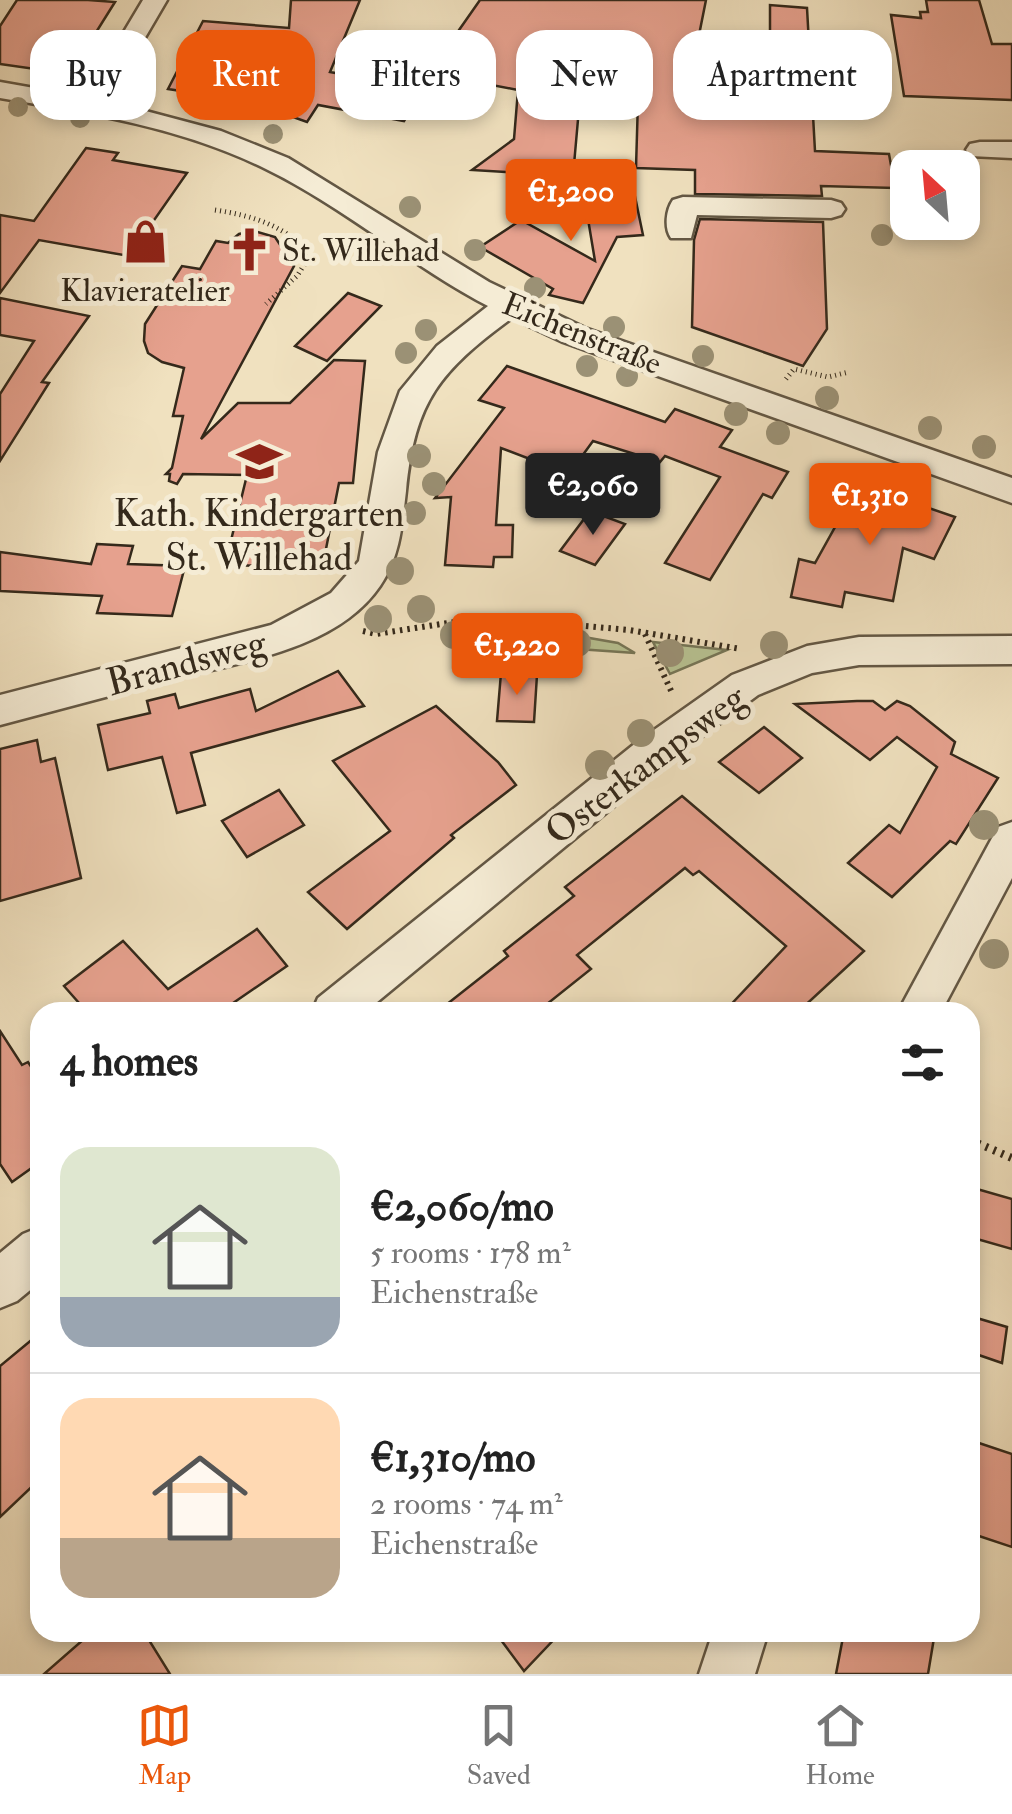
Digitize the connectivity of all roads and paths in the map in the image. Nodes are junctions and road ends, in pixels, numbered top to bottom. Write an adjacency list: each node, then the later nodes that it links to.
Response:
1 (154, 0): 2 (street)
2 (136, 30)
3 (0, 90): 4 (street, Eichenstraße)
4 (30, 95)
5 (149, 120): 12 (street, Eichenstraße)
6 (980, 150): 7 (street)
7 (1012, 150)
8 (832, 209): 10 (street)
9 (215, 210): 11 (path)
10 (682, 232)
11 (266, 304)
12 (509, 306): 14 (street, Eichenstraße); 16 (street, Brandsweg)
13 (849, 372): 14 (path)
14 (767, 403): 15 (street, Eichenstraße)
15 (1012, 491)
16 (317, 622): 17 (path); 20 (street, Brandsweg)
17 (644, 633): 19 (path); 21 (path)
18 (1012, 650): 19 (street, Osterkampsweg)
19 (807, 660): 21 (street, Osterkampsweg)
20 (0, 710)
21 (687, 726): 23 (street, Osterkampsweg)
22 (1012, 839): 24 (street)
23 (344, 1002)
24 (924, 1002)
25 (980, 1144): 26 (path)
26 (1012, 1158)
27 (30, 1259): 28 (street)
28 (0, 1284)
29 (738, 1642): 30 (street)
30 (727, 1674)

